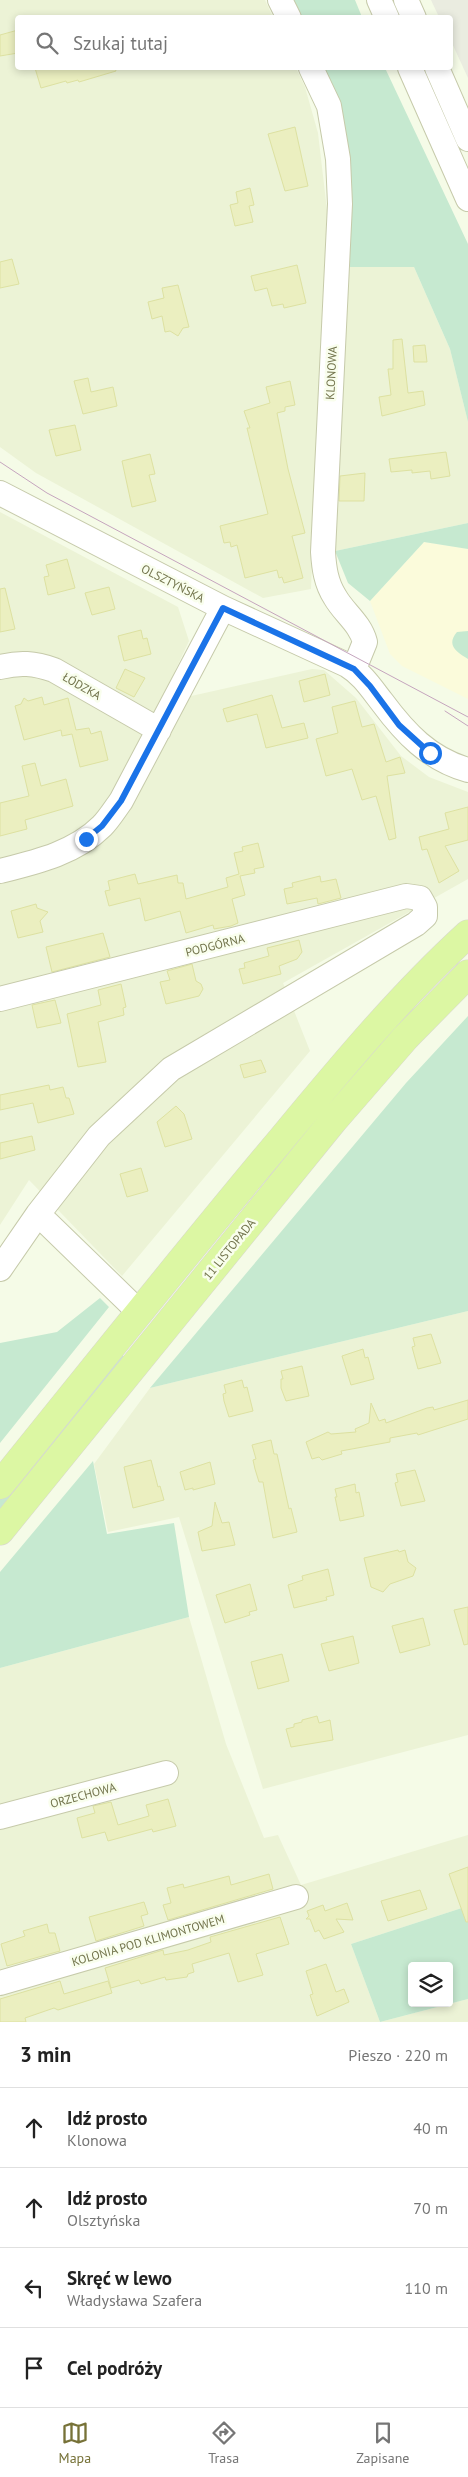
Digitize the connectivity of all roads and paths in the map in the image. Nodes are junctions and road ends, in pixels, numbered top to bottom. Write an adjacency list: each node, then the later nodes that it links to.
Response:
1 (280, 0): 4 (street)
2 (379, 0): 5 (street)
3 (406, 0): 6 (street)
4 (288, 15)
5 (386, 15)
6 (413, 15)
7 (312, 70): 15 (street, KLONOWA)
8 (411, 70): 11 (street)
9 (438, 70): 10 (street)
10 (468, 139)
11 (468, 199)
12 (0, 493): 13 (street, OLSZTYŃSKA)
13 (223, 608): 15 (street, OLSZTYŃSKA); 16 (street)
14 (0, 667): 16 (street, ŁÓDZKA)
15 (354, 669): 17 (street, OLSZTYŃSKA)
16 (159, 730): 18 (street)
17 (468, 770)
18 (0, 871)
19 (468, 934): 24 (main road)
20 (468, 974): 26 (main road, 11 LISTOPADA)
21 (0, 999): 22 (street, PODGÓRNA)
22 (38, 1214): 23 (street); 24 (street)
23 (0, 1269)
24 (139, 1312): 25 (main road)
25 (0, 1485)
26 (0, 1531)
27 (166, 1773): 28 (street, ORZECHOWA)
28 (0, 1816)
29 (296, 1897): 30 (street, KOLONIA POD KLIMONTOWEM)
30 (0, 1983)

